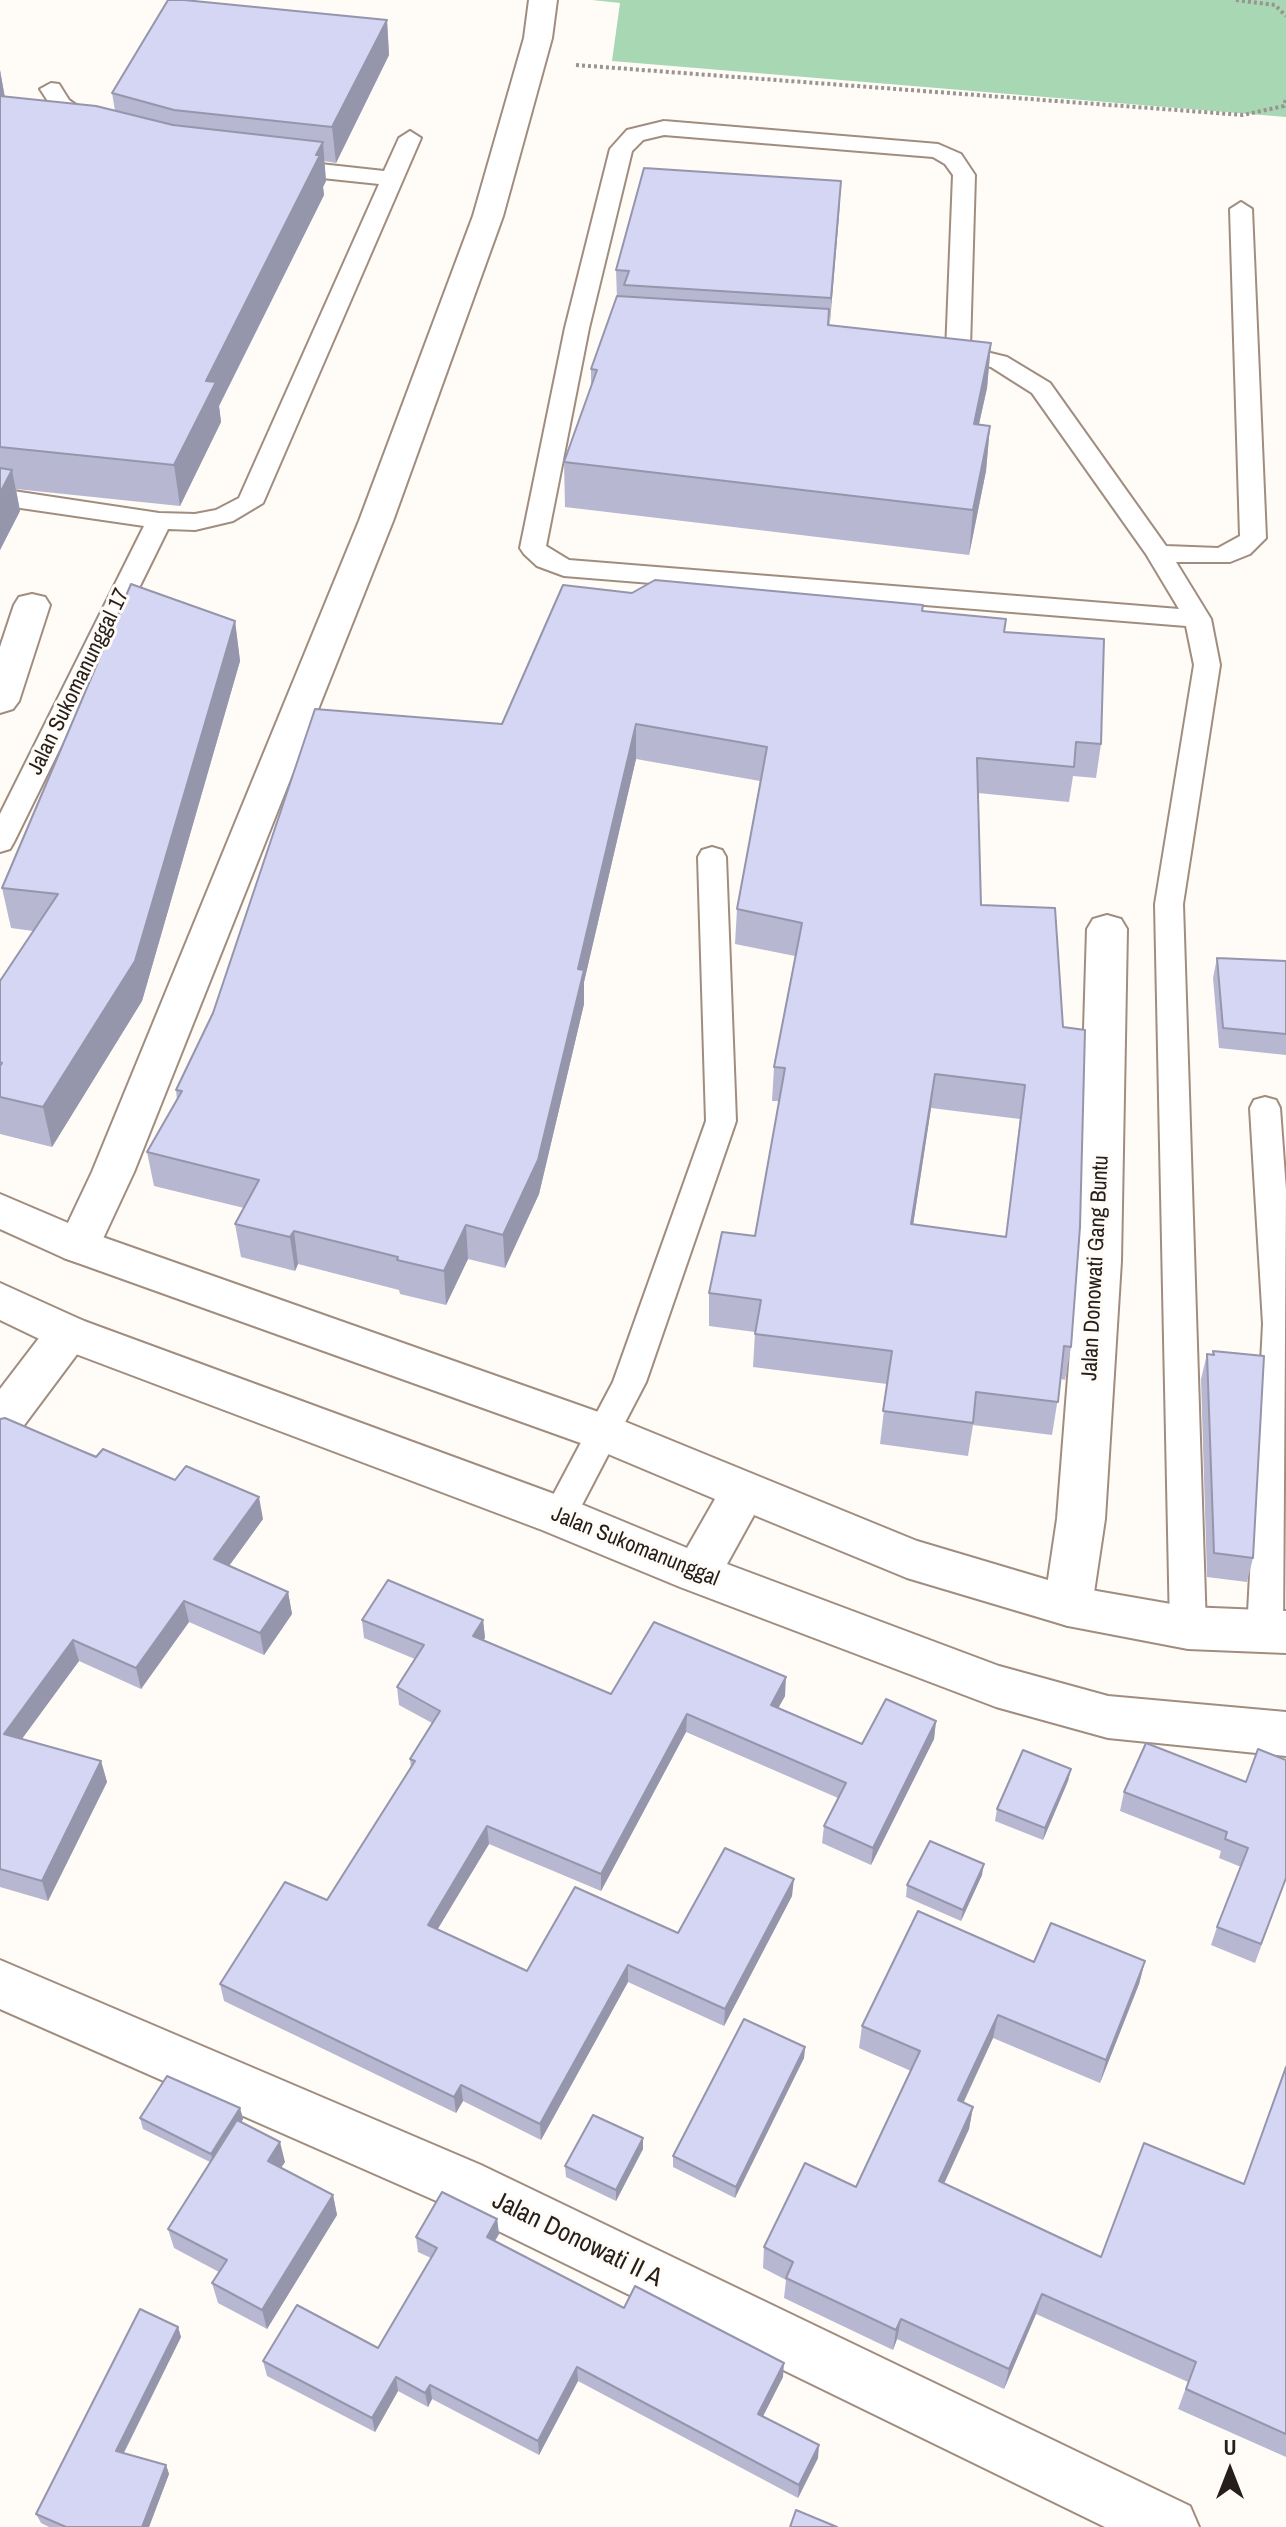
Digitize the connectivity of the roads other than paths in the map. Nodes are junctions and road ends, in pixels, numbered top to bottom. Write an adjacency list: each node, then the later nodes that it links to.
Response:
1 (543, 0): 21 (street)
2 (51, 89): 3 (lane)
3 (111, 138)
4 (410, 138): 6 (lane)
5 (255, 164): 6 (lane)
6 (392, 179): 11 (lane)
7 (1241, 209): 12 (lane)
8 (577, 328): 9 (lane); 12 (lane); 14 (lane)
9 (608, 330)
10 (0, 497): 11 (lane)
11 (159, 521): 16 (lane, Jalan Sukomanunggal 17)
12 (1158, 553): 14 (lane)
13 (32, 605): 15 (street)
14 (1198, 619): 30 (lane)
15 (0, 701)
16 (0, 842)
17 (712, 857): 25 (lane)
18 (1107, 929): 29 (street, Jalan Donowati Gang Buntu)
19 (1265, 1108): 31 (lane)
20 (0, 1210): 21 (street)
21 (79, 1246): 25 (street)
22 (0, 1300): 23 (street, Jalan Sukomanunggal)
23 (68, 1333): 24 (street); 27 (street, Jalan Sukomanunggal)
24 (0, 1423)
25 (605, 1433): 26 (street); 27 (lane)
26 (745, 1489): 28 (street); 29 (street)
27 (559, 1516): 28 (street, Jalan Sukomanunggal)
28 (697, 1573): 32 (street, Jalan Sukomanunggal)
29 (1068, 1606): 30 (street)
30 (1188, 1628): 31 (street)
31 (1276, 1632)
32 (1286, 1734)
33 (0, 1984): 34 (street, Jalan Donowati II A)
34 (1156, 2522)

